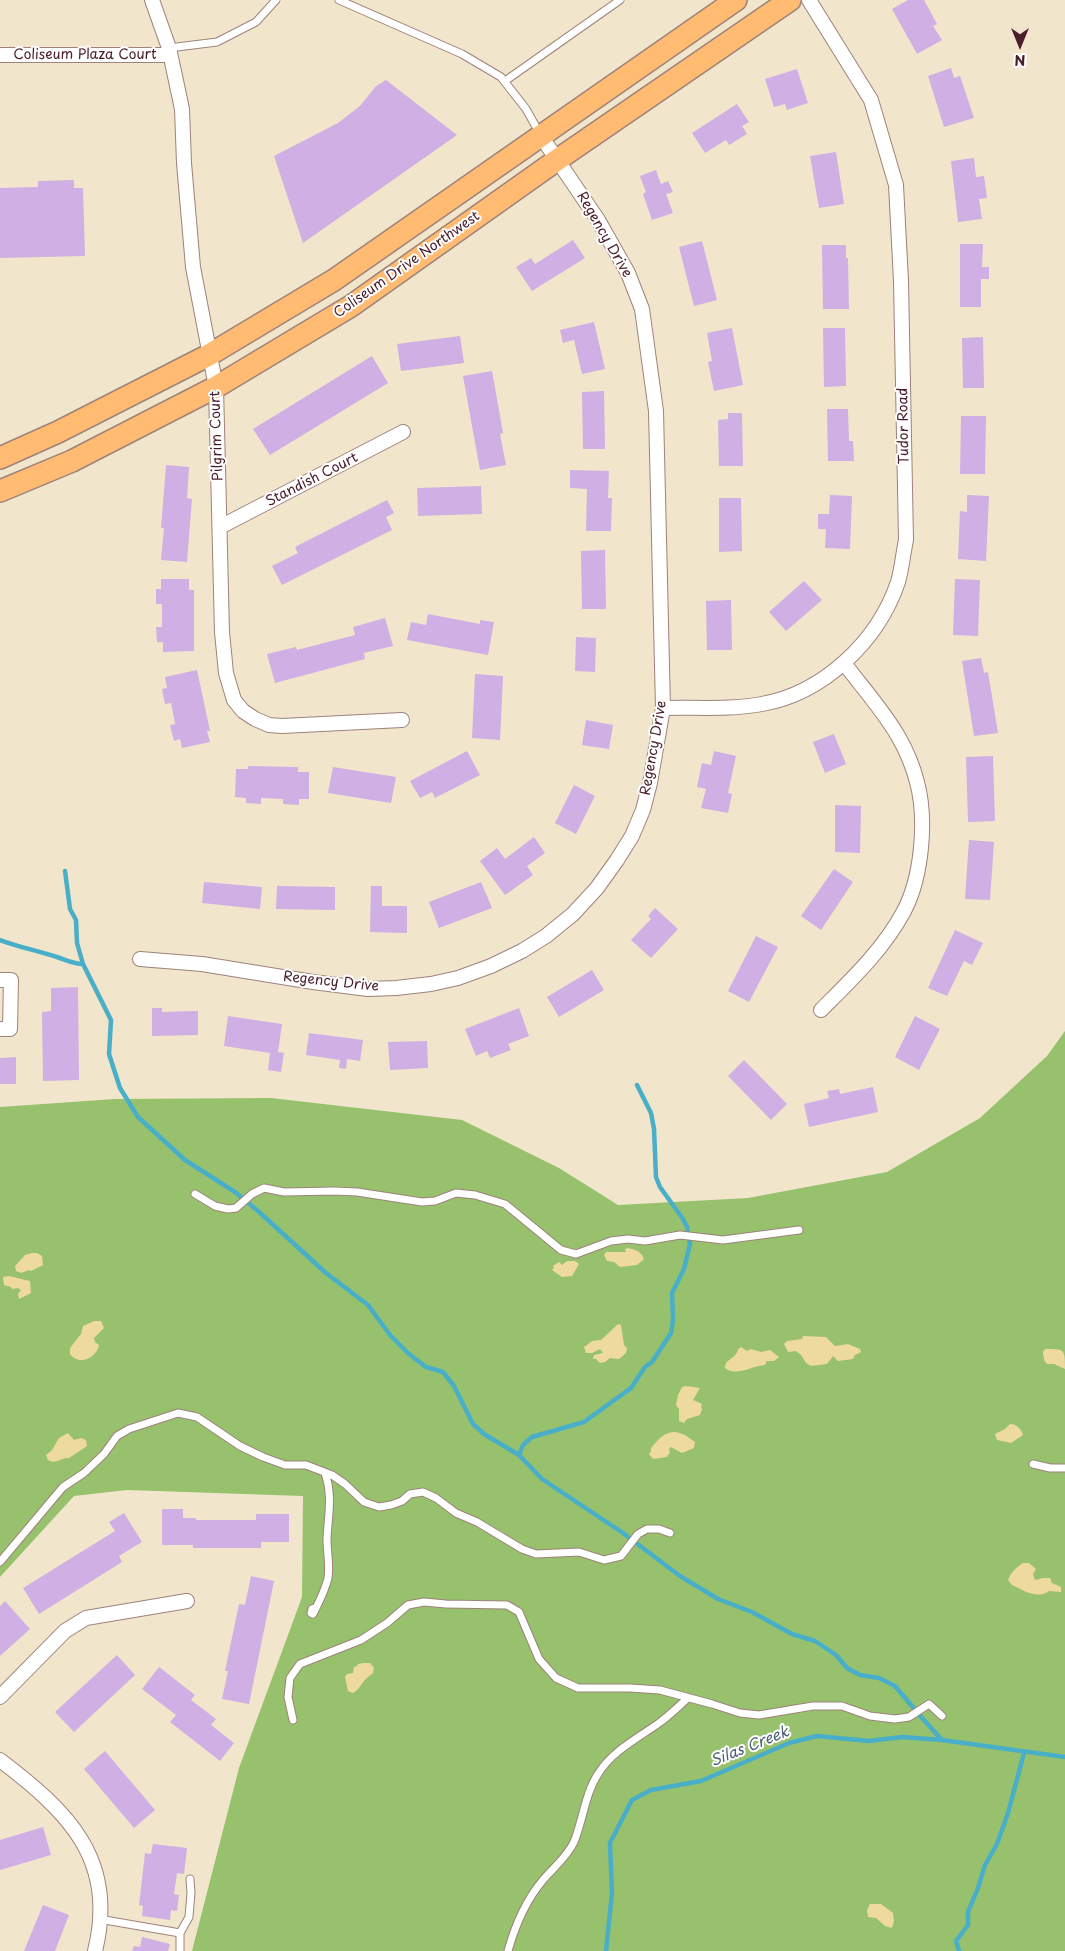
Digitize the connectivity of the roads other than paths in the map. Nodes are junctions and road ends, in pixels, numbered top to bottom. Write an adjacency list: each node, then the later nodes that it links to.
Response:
1 (152, 0): 8 (street, Pilgrim Court)
2 (276, 0): 8 (lane)
3 (339, 0): 10 (lane)
4 (620, 0): 10 (lane)
5 (736, 0): 11 (main road)
6 (790, 0): 12 (main road, Coliseum Drive Northwest)
7 (809, 0): 19 (street, Tudor Road)
8 (169, 51): 9 (street, Coliseum Plaza Court); 13 (street, Pilgrim Court)
9 (0, 56)
10 (504, 81): 11 (lane)
11 (541, 136): 12 (street, Regency Drive); 13 (main road)
12 (557, 160): 14 (main road, Coliseum Drive Northwest); 20 (street, Regency Drive)
13 (209, 355): 14 (street, Pilgrim Court); 16 (main road)
14 (216, 387): 17 (main road, Coliseum Drive Northwest); 18 (street, Pilgrim Court)
15 (403, 432): 18 (street, Standish Court)
16 (0, 458)
17 (0, 491)
18 (220, 527): 21 (street, Pilgrim Court)
19 (844, 663): 20 (street, Tudor Road); 24 (street)
20 (663, 708): 22 (street, Regency Drive)
21 (402, 720)
22 (140, 959)
23 (0, 980): 25 (street)
24 (821, 1010)
25 (0, 1029)
26 (195, 1194): 27 (lane)
27 (799, 1230)
28 (1033, 1464): 29 (lane)
29 (1065, 1468)
30 (325, 1473): 31 (lane); 32 (lane); 34 (lane)
31 (670, 1533)
32 (0, 1562)
33 (187, 1601): 35 (street)
34 (316, 1608)
35 (0, 1697)
36 (688, 1698): 37 (lane); 38 (lane); 45 (lane)
37 (942, 1716)
38 (294, 1720)
39 (0, 1760): 41 (street)
40 (190, 1879): 42 (lane)
41 (99, 1919): 42 (lane); 43 (street)
42 (180, 1934): 44 (lane)
43 (95, 1951)
44 (180, 1951)
45 (508, 1951)

